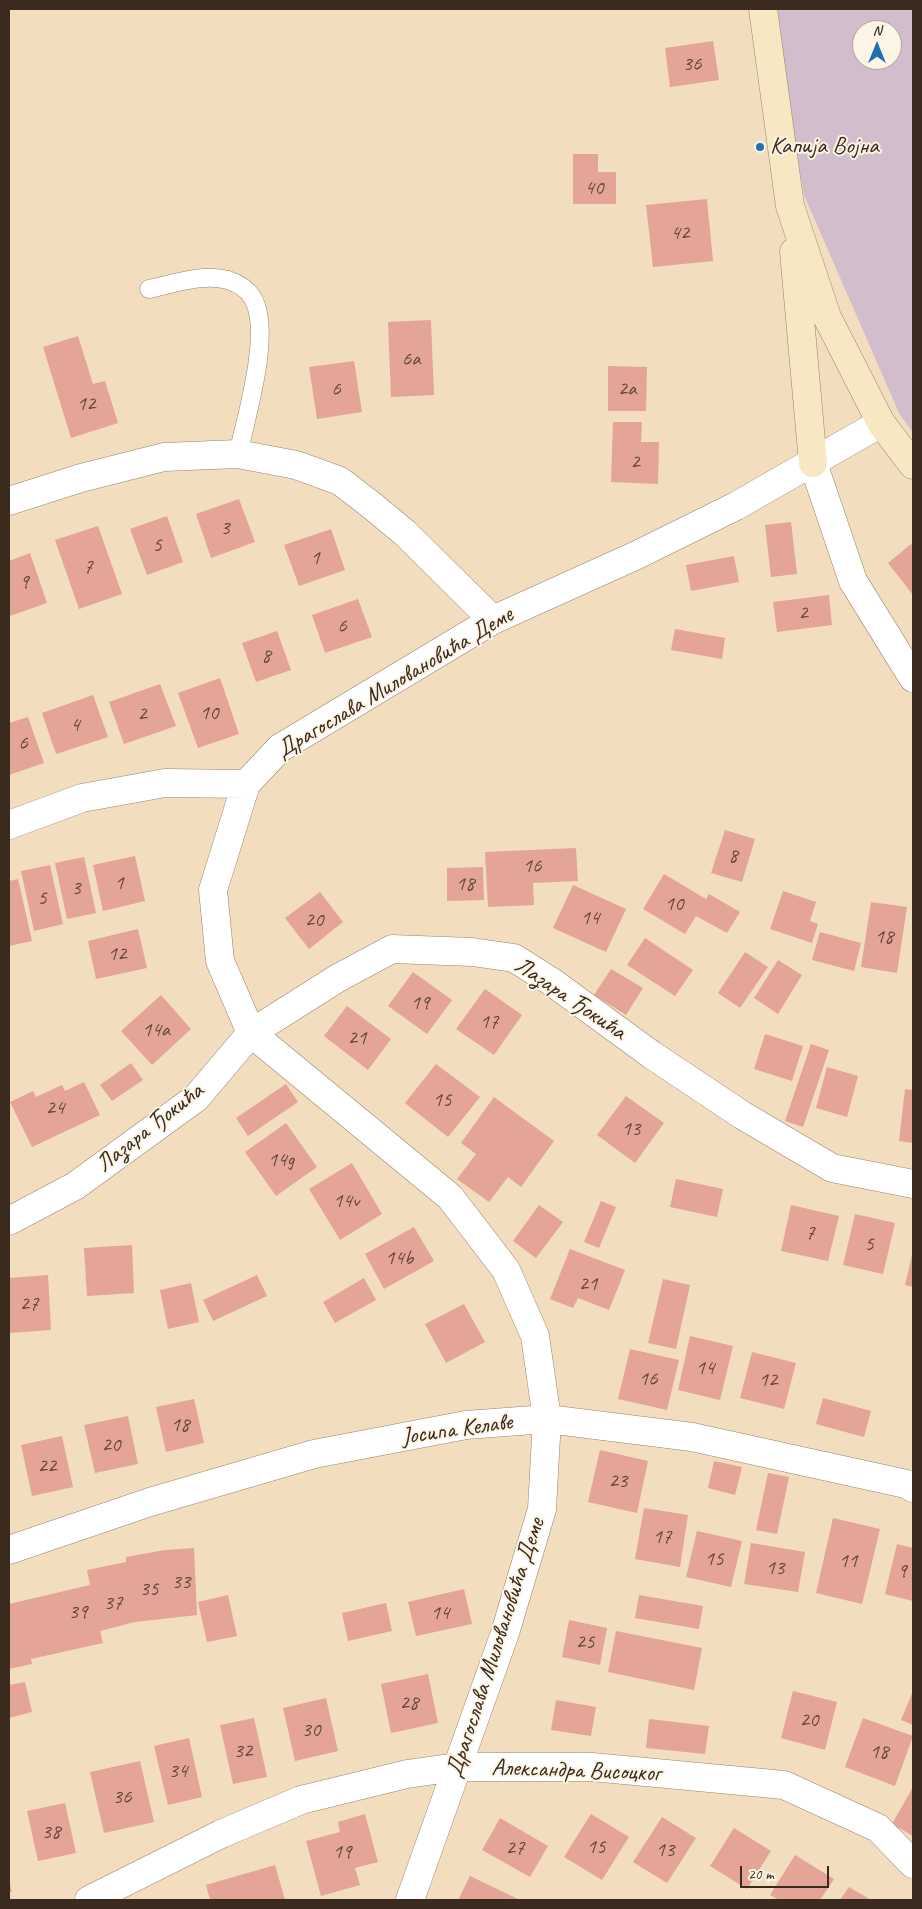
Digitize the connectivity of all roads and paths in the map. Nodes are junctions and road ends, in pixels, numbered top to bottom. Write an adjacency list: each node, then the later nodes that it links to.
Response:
1 (763, 9): 2 (street)
2 (790, 206): 4 (street); 6 (street)
3 (149, 289): 5 (lane)
4 (881, 424): 6 (street, Драгослава Миловановића Деме); 7 (street)
5 (238, 454): 8 (street); 9 (street)
6 (813, 463): 9 (street, Драгослава Миловановића Деме); 10 (street)
7 (913, 465)
8 (9, 501)
9 (493, 620): 11 (street, Драгослава Миловановића Деме)
10 (913, 678)
11 (246, 784): 12 (street); 13 (street, Драгослава Миловановића Деме)
12 (9, 826)
13 (251, 1033): 14 (street, Лазара Ђокића); 15 (street, Лазара Ђокића); 16 (street, Драгослава Миловановића Деме)
14 (913, 1184)
15 (9, 1221)
16 (546, 1420): 17 (street, Јосипа Келаве); 18 (street, Јосипа Келаве); 19 (street, Драгослава Миловановића Деме)
17 (913, 1488)
18 (9, 1550)
19 (457, 1767): 20 (street, Александра Висоцког); 21 (street, Александра Висоцког); 22 (street, Драгослава Миловановића Деме)
20 (913, 1864)
21 (89, 1900)
22 (410, 1900)

